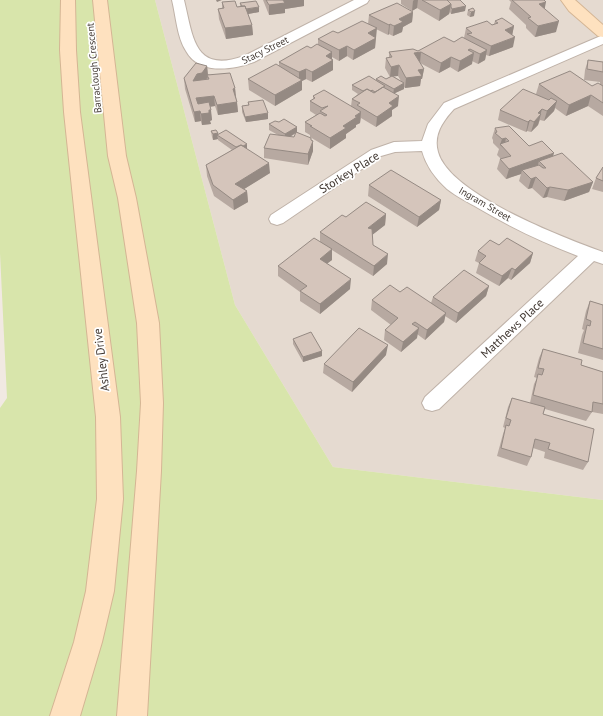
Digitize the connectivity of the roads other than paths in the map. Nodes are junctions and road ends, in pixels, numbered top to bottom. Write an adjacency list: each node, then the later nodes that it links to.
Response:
1 (68, 0): 14 (main road, Ashley Drive)
2 (88, 0): 10 (main road, Barraclough Crescent)
3 (100, 0): 10 (main road)
4 (178, 0): 5 (street, Stacy Street)
5 (363, 0)
6 (568, 0): 7 (main road)
7 (603, 33)
8 (603, 39): 9 (street)
9 (429, 146): 11 (street, Storkey Place); 12 (street, Ingram Street)
10 (117, 156): 15 (main road)
11 (277, 219)
12 (597, 256): 13 (street, Matthews Place)
13 (432, 403)
14 (65, 716)
15 (132, 716)

